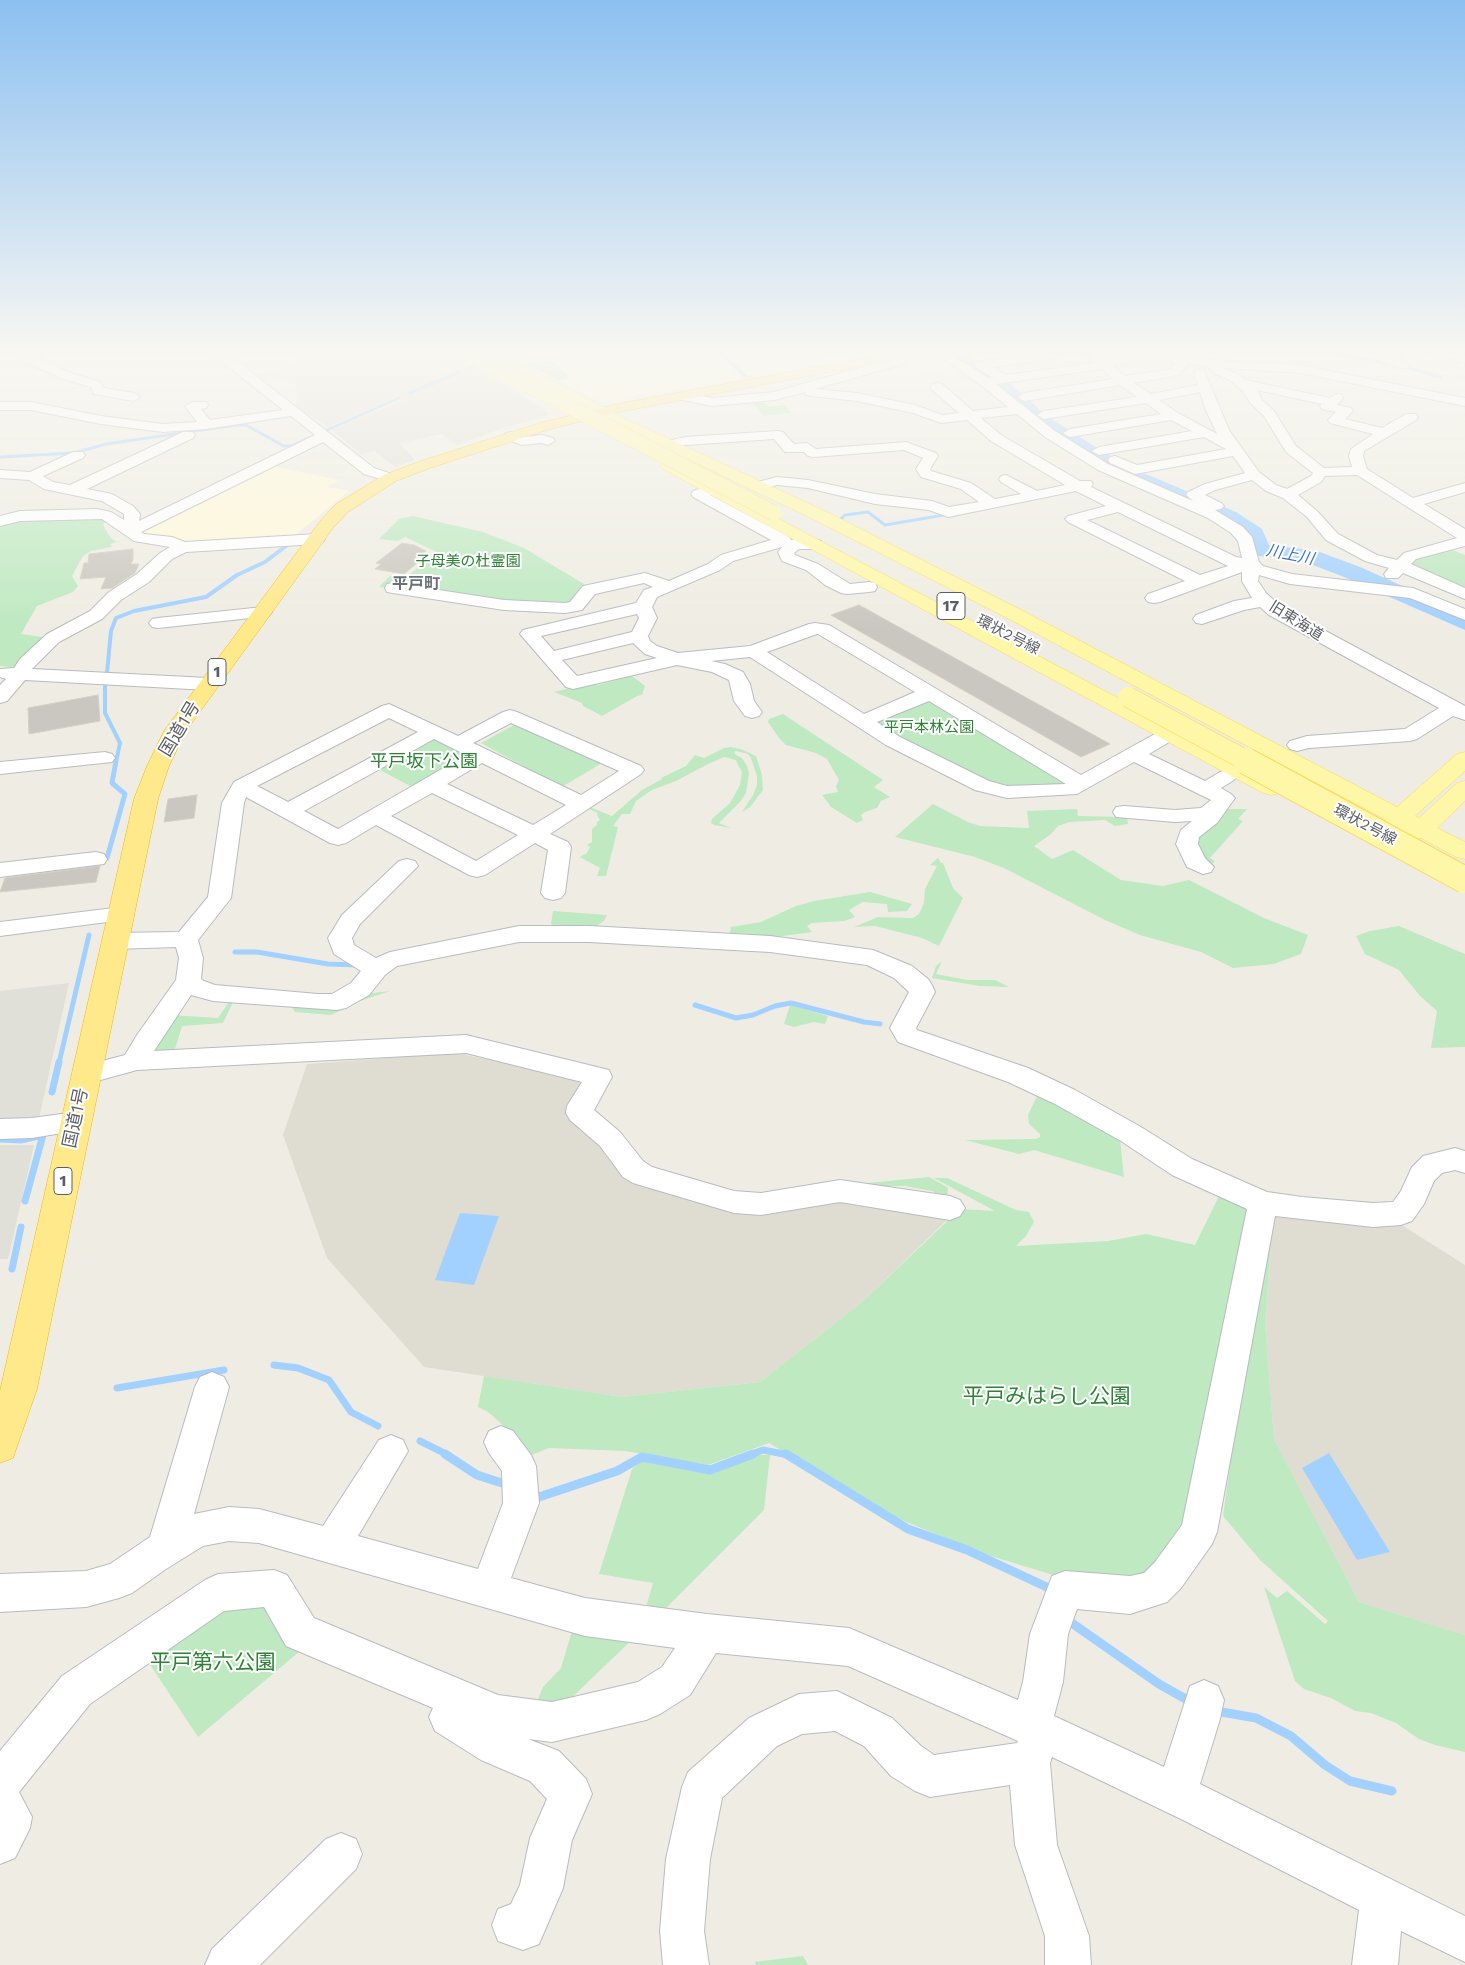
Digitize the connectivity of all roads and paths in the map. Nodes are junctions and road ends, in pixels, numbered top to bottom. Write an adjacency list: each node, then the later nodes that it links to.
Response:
1 (165, 446): 33 (street)
2 (296, 446): 42 (street)
3 (337, 446): 27 (street)
4 (481, 446): 27 (highway, 国道1号 / 1)
5 (632, 446): 32 (main road)
6 (650, 446): 39 (main road, 環状2号線 / 17, bridge)
7 (657, 446): 39 (main road, 環状2号線 / 17)
8 (670, 446): 29 (main road)
9 (787, 446): 37 (street)
10 (1009, 446): 30 (street)
11 (1069, 446): 26 (street, 旧東海道)
12 (1090, 446): 19 (street)
13 (1131, 446): 19 (street)
14 (1229, 446): 18 (street)
15 (1233, 446): 18 (street)
16 (1289, 446): 22 (street)
17 (1362, 446): 21 (street)
18 (1235, 449): 19 (street); 24 (street)
19 (1099, 451)
20 (78, 456): 25 (street)
21 (1360, 471): 22 (street); 36 (street)
22 (1320, 472): 34 (street)
23 (0, 474): 25 (street)
24 (1254, 475): 34 (street); 41 (street)
25 (32, 476): 33 (street)
26 (1123, 476): 30 (street); 41 (street, 旧東海道)
27 (390, 478): 44 (highway, 国道1号 / 1)
28 (1006, 479): 35 (street)
29 (759, 486): 37 (street); 67 (main road)
30 (1078, 486): 35 (street); 38 (street)
31 (1465, 487): 36 (street)
32 (711, 489): 46 (main road); 52 (street)
33 (72, 490): 42 (street)
34 (1288, 495): 50 (street)
35 (1035, 496): 37 (street)
36 (1411, 503): 43 (street)
37 (993, 504)
38 (1119, 507): 49 (street); 51 (street)
39 (780, 511): 48 (main road, 環状2号線 / 17); 68 (main road, 環状2号線 / 17)
40 (1, 520): 42 (street)
41 (1242, 525): 49 (street, 旧東海道)
42 (130, 531): 47 (street)
43 (1465, 536)
44 (317, 539): 47 (street); 61 (highway, 国道1号 / 1)
45 (1465, 541): 50 (street)
46 (819, 546): 54 (street); 68 (main road); 82 (main road)
47 (183, 547): 73 (street)
48 (884, 560): 67 (main road); 76 (main road, 環状2号線 / 17)
49 (1251, 564): 51 (street); 55 (street); 58 (street, 旧東海道)
50 (1401, 566): 55 (street); 56 (street)
51 (1199, 581): 57 (street)
52 (669, 587): 59 (street); 60 (street)
53 (393, 588): 60 (street)
54 (869, 588)
55 (1410, 592): 62 (street)
56 (1465, 594)
57 (1154, 598)
58 (1264, 601): 63 (street); 78 (street, 旧東海道)
59 (643, 606): 64 (street); 66 (street)
60 (571, 607): 64 (street)
61 (263, 612): 65 (street); 74 (highway, 国道1号 / 1)
62 (1465, 614)
63 (1202, 619)
64 (582, 621): 70 (street)
65 (158, 623)
66 (639, 636): 70 (street); 71 (street)
67 (1053, 636): 101 (main road)
68 (1014, 639): 76 (main road, 環状2号線 / 17)
69 (753, 651): 71 (street); 75 (street); 80 (street)
70 (551, 657): 71 (street)
71 (677, 659): 79 (street)
72 (0, 673): 73 (street)
73 (19, 676): 74 (street); 77 (street)
74 (208, 684): 114 (highway, 国道1号 / 1)
75 (930, 693): 80 (street); 91 (street)
76 (1132, 693): 107 (main road, 環状2号線 / 17); 111 (main road, 環状2号線 / 17, bridge)
77 (0, 697)
78 (1459, 711): 84 (street)
79 (752, 712)
80 (861, 722): 91 (street)
81 (434, 731): 83 (street); 93 (street); 97 (street)
82 (1170, 734): 85 (street); 104 (main road)
83 (459, 744): 86 (street); 96 (street)
84 (1297, 745)
85 (1133, 754): 91 (street); 95 (street)
86 (482, 755): 92 (street); 96 (street)
87 (106, 758): 89 (street)
88 (1465, 759): 101 (main road)
89 (0, 768)
90 (1227, 776): 95 (street)
91 (1081, 784)
92 (432, 785): 100 (street); 103 (street)
93 (241, 786): 97 (street); 116 (street)
94 (1465, 788): 102 (main road)
95 (1206, 789): 98 (street)
96 (582, 804): 103 (street)
97 (288, 811): 100 (street)
98 (1212, 811): 99 (street); 109 (street)
99 (1124, 812)
100 (376, 817): 103 (street)
101 (1399, 818): 102 (main road); 104 (main road)
102 (1422, 829): 104 (main road); 105 (main road)
103 (534, 834): 112 (street)
104 (1381, 847): 113 (main road)
105 (1465, 852)
106 (96, 859): 110 (street)
107 (1465, 863)
108 (407, 866): 117 (street)
109 (1203, 867)
110 (0, 870)
111 (1465, 880)
112 (553, 893)
113 (1465, 893)
114 (118, 928): 115 (street); 116 (street); 120 (highway, 国道1号 / 1)
115 (0, 929)
116 (186, 938): 118 (street)
117 (376, 969): 118 (street); 124 (street)
118 (188, 981): 119 (street)
119 (135, 1060): 120 (street); 125 (street)
120 (86, 1075): 121 (highway, 国道1号 / 1)
121 (76, 1122): 122 (street); 128 (highway, 国道1号 / 1)
122 (0, 1129)
123 (1465, 1162): 124 (street)
124 (1263, 1203): 137 (street)
125 (950, 1208)
126 (212, 1387): 131 (street)
127 (501, 1442): 132 (street)
128 (0, 1446)
129 (391, 1451): 130 (street)
130 (331, 1546): 131 (street); 132 (street)
131 (165, 1549): 133 (street)
132 (488, 1590): 134 (street)
133 (0, 1593)
134 (707, 1632): 135 (street); 137 (street)
135 (459, 1699): 138 (street); 144 (street)
136 (1202, 1709): 139 (street)
137 (1034, 1740): 139 (street); 147 (street); 148 (street)
138 (0, 1783)
139 (1176, 1794): 143 (street)
140 (0, 1800): 141 (street)
141 (0, 1843)
142 (340, 1854): 146 (street)
143 (1382, 1898): 145 (street); 149 (street)
144 (514, 1925)
145 (1465, 1940)
146 (228, 1965)
147 (686, 1965)
148 (1068, 1965)
149 (1374, 1965)

